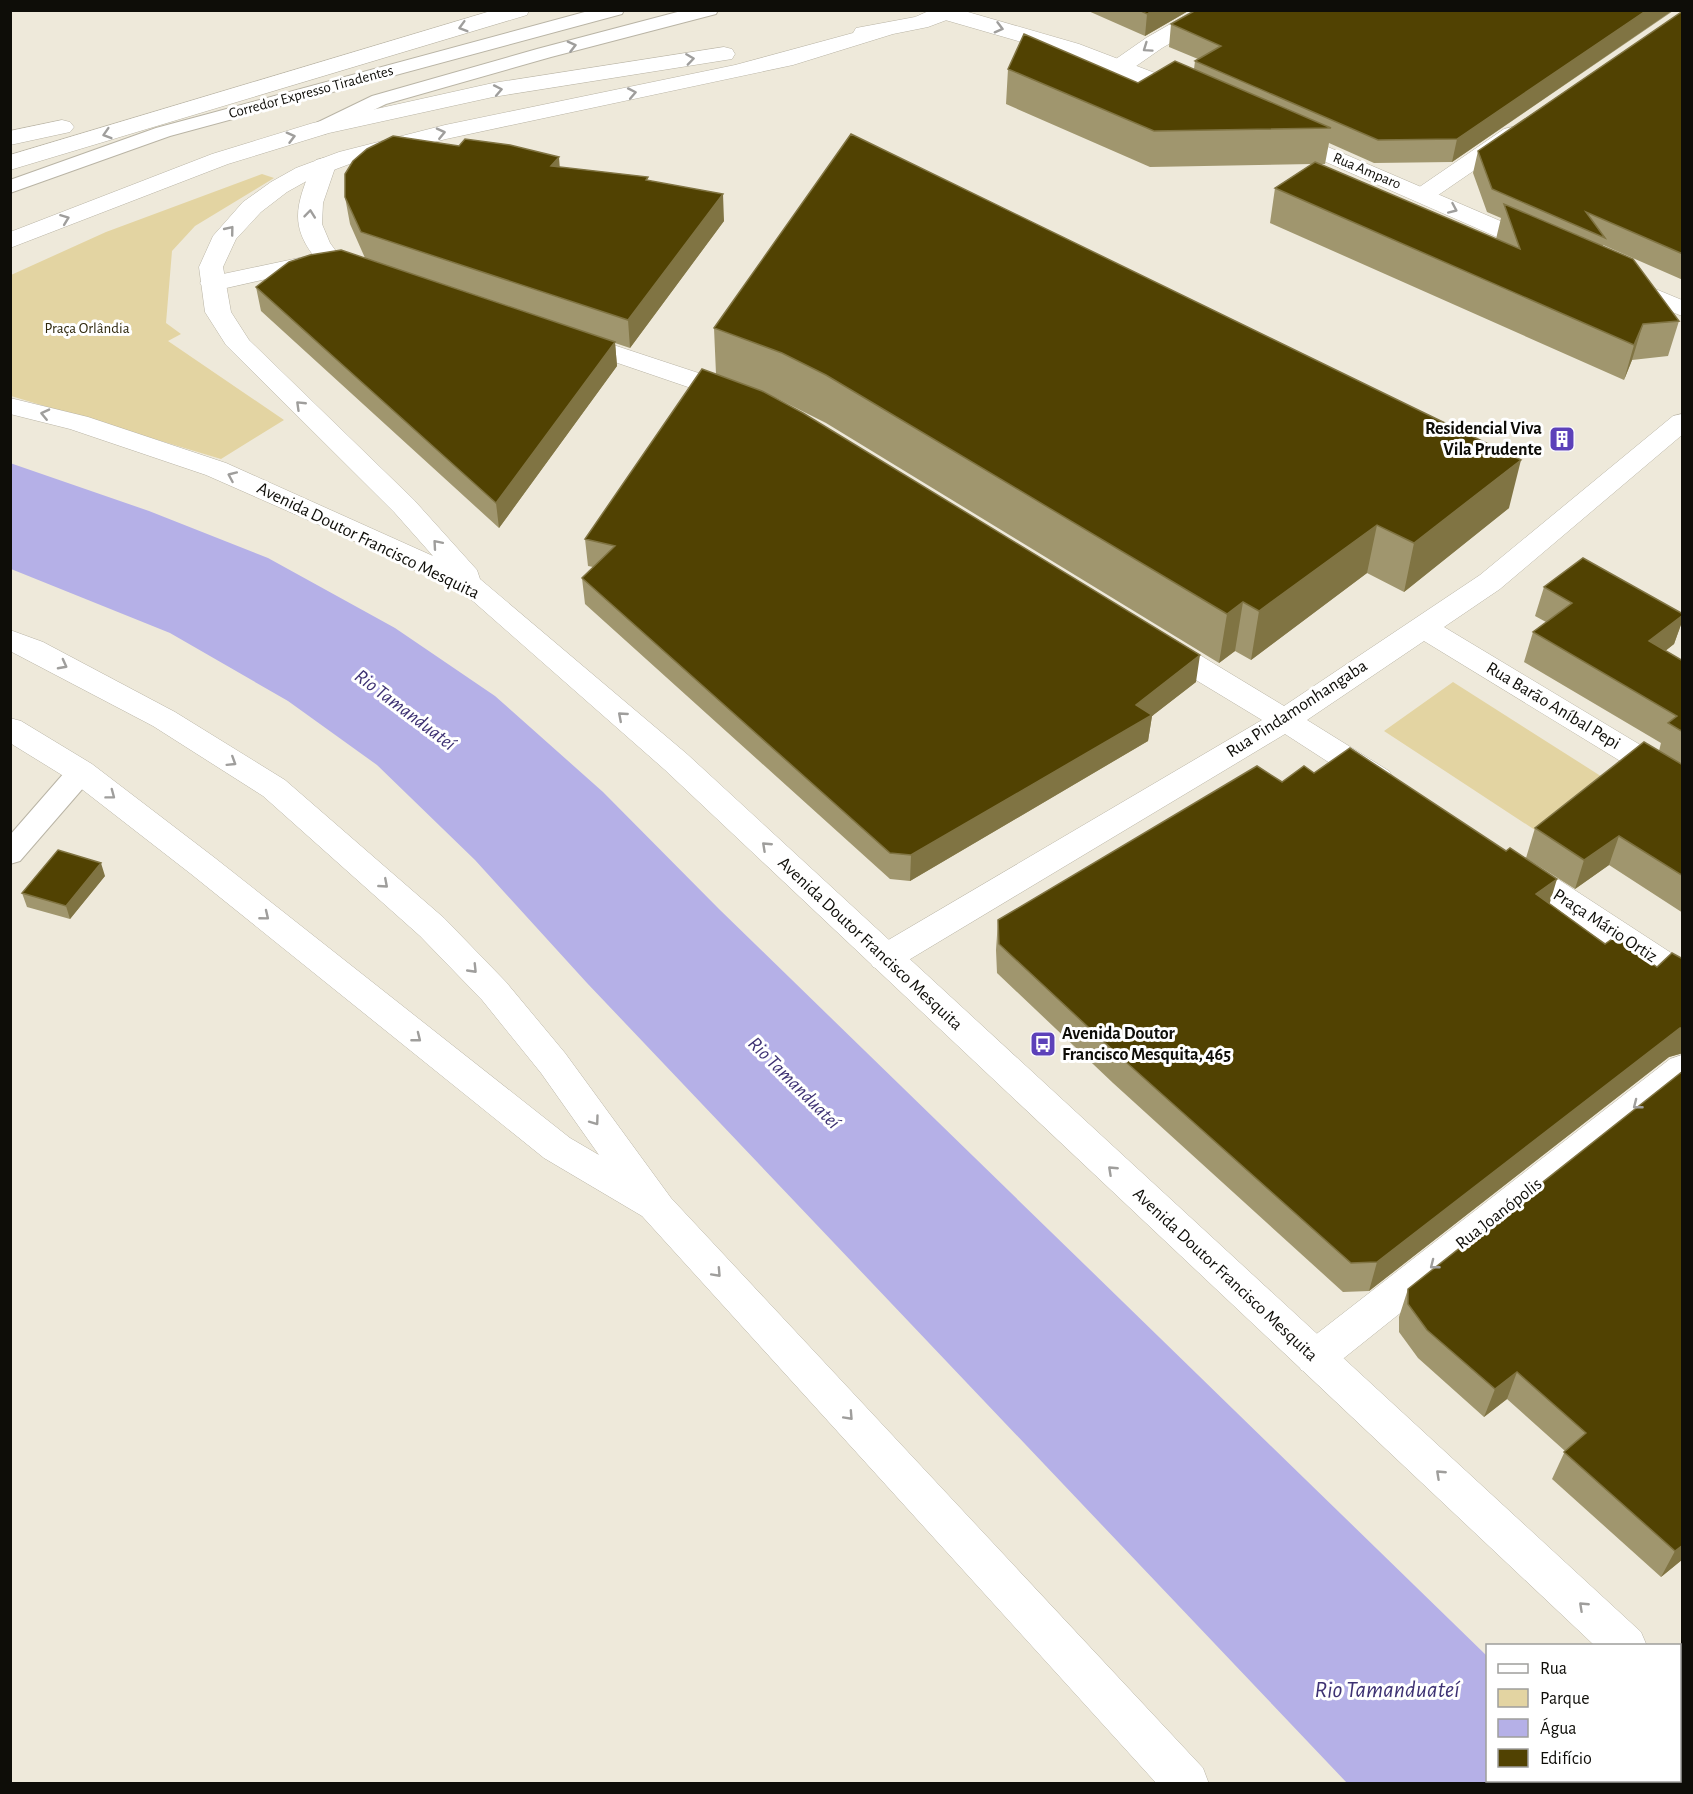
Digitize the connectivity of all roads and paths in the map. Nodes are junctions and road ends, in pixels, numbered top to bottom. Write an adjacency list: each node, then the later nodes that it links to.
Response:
1 (519, 10): 8 (main road, one-way to 8)
2 (615, 10): 16 (lane, Corredor Expresso Tiradentes)
3 (709, 10): 12 (lane, one-way to 3)
4 (1211, 10): 7 (main road, one-way to 7)
5 (944, 12): 6 (main road); 7 (main road, one-way to 7)
6 (885, 30): 12 (main road, one-way to 6); 15 (main road, one-way to 6)
7 (1121, 66): 9 (main road)
8 (324, 67): 13 (main road); 14 (main road, one-way to 14)
9 (1205, 101)
10 (1528, 123): 17 (main road)
11 (1270, 129): 17 (main road, Rua Amparo)
12 (318, 130): 18 (main road, one-way to 12)
13 (10, 138)
14 (10, 163)
15 (324, 165): 21 (main road, one-way to 15); 21 (main road, one-way to 15)
16 (10, 187)
17 (1423, 195): 19 (main road, Rua Amparo, one-way to 19)
18 (10, 241)
19 (1563, 257)
20 (1607, 276): 22 (main road)
21 (213, 283): 27 (main road, one-way to 21)
22 (1683, 309)
23 (550, 332): 24 (main road)
24 (763, 405)
25 (10, 406): 27 (main road, Avenida Doutor Francisco Mesquita, one-way to 25)
26 (1683, 422): 28 (main road, Rua Pindamonhangaba)
27 (476, 588): 38 (main road, Avenida Doutor Francisco Mesquita, one-way to 27)
28 (1423, 627): 31 (main road, Rua Pindamonhangaba); 34 (main road, Rua Barão Aníbal Pepi)
29 (1138, 631): 31 (main road)
30 (10, 640): 41 (main road, one-way to 41)
31 (1285, 720): 35 (main road); 38 (main road, Rua Pindamonhangaba)
32 (10, 728): 33 (main road)
33 (81, 772): 37 (lane); 41 (main road, one-way to 41)
34 (1683, 784)
35 (1403, 795)
36 (1491, 852): 39 (main road, Praça Mário Ortiz)
37 (10, 854)
38 (885, 958): 42 (main road, Avenida Doutor Francisco Mesquita, one-way to 38)
39 (1683, 977)
40 (1683, 1069): 42 (main road, Rua Joanópolis, one-way to 42)
41 (658, 1209): 44 (main road, one-way to 44)
42 (1315, 1358): 43 (main road, Avenida Doutor Francisco Mesquita, one-way to 42)
43 (1624, 1644)
44 (1187, 1784)

